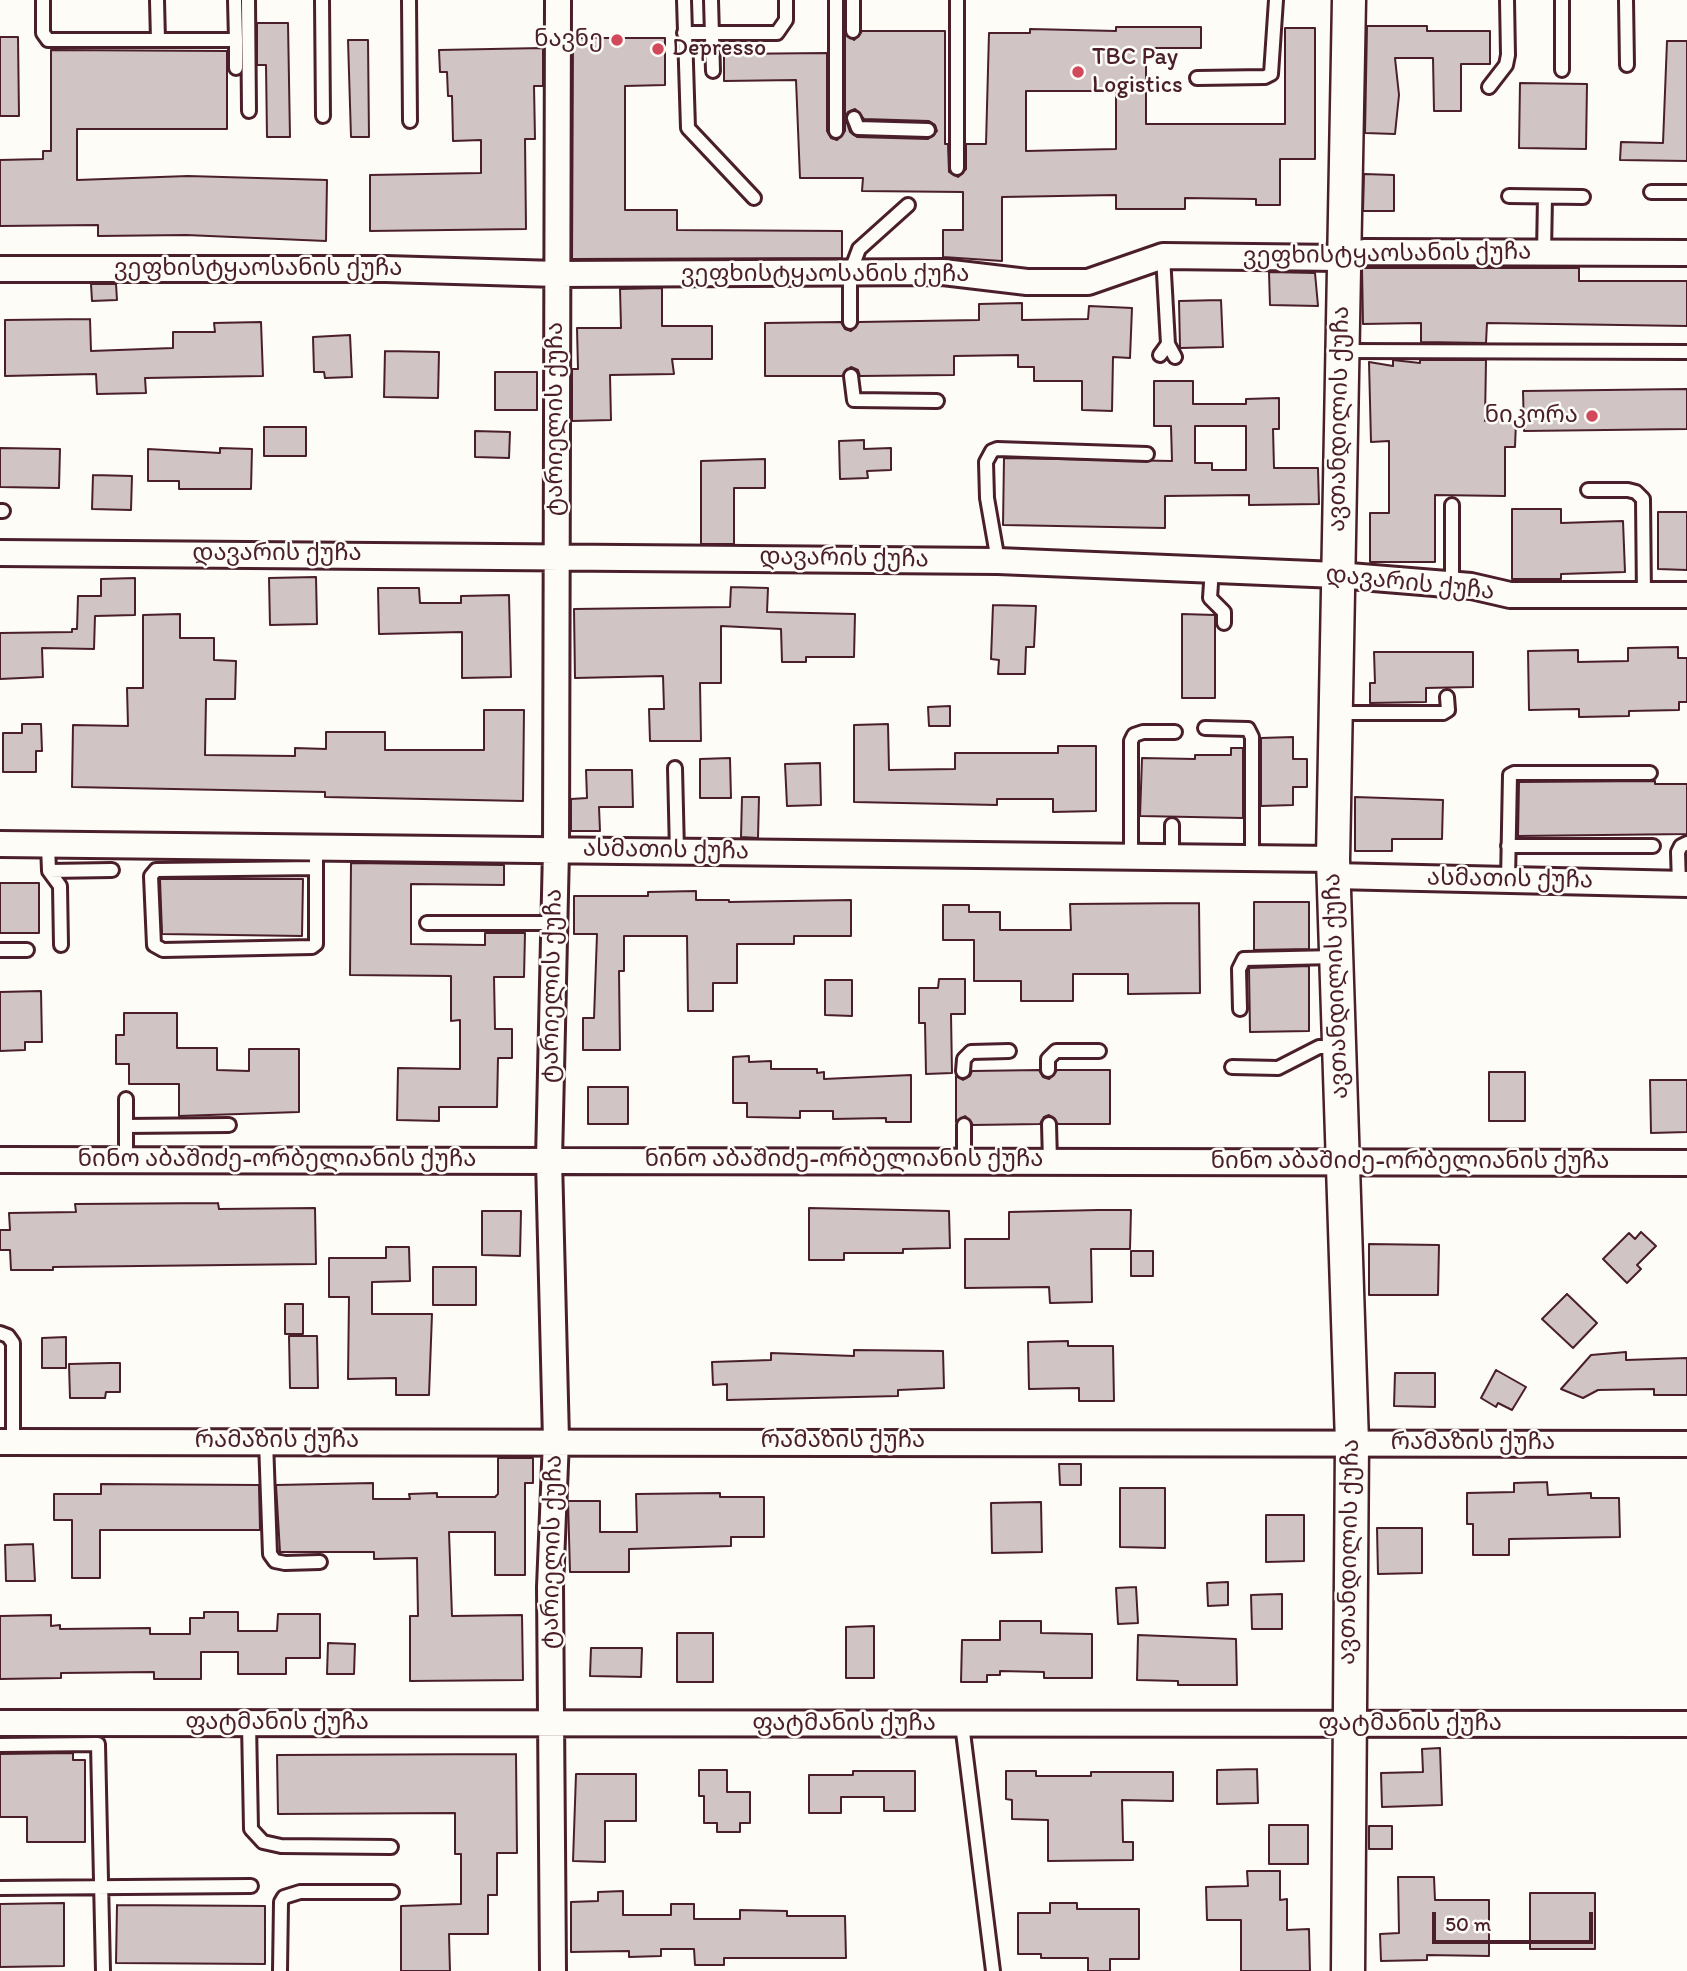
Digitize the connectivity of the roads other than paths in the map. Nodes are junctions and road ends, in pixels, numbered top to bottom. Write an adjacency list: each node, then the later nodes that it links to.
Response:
1 (43, 0): 22 (lane)
2 (158, 0): 22 (lane)
3 (235, 0): 23 (lane)
4 (248, 0): 30 (lane)
5 (322, 0): 31 (lane)
6 (409, 0): 33 (lane)
7 (558, 0): 50 (street, ტარიელის ქუჩა)
8 (684, 0): 21 (lane)
9 (711, 0): 20 (lane)
10 (786, 0): 20 (lane)
11 (836, 0): 35 (lane)
12 (853, 0): 19 (lane)
13 (957, 0): 36 (lane)
14 (1276, 0): 28 (lane)
15 (1349, 0): 47 (street, ავთანდილის ქუჩა)
16 (1507, 0): 29 (lane)
17 (1562, 0): 26 (lane)
18 (1626, 0): 24 (lane)
19 (853, 31)
20 (712, 32): 21 (lane); 27 (lane)
21 (684, 33): 42 (lane)
22 (158, 40): 23 (lane)
23 (236, 40): 25 (lane)
24 (1627, 65)
25 (236, 68)
26 (1562, 70)
27 (713, 71)
28 (1197, 78)
29 (1489, 87)
30 (249, 111)
31 (323, 116)
32 (855, 118): 34 (lane)
33 (410, 121)
34 (928, 130)
35 (836, 131)
36 (957, 168)
37 (1651, 192): 38 (lane)
38 (1687, 192)
39 (1509, 196): 40 (lane)
40 (1545, 197): 41 (lane); 44 (lane)
41 (1583, 197)
42 (754, 198)
43 (908, 205): 49 (lane)
44 (1544, 253): 45 (street, ვეფხისტყაოსანის ქუჩა); 47 (street, ვეფხისტყაოსანის ქუჩა)
45 (1687, 253)
46 (1163, 256): 47 (street, ვეფხისტყაოსანის ქუჩა); 49 (street, ვეფხისტყაოსანის ქუჩა); 54 (lane)
47 (1342, 258): 52 (street, ავთანდილის ქუჩა)
48 (0, 269): 50 (street, ვეფხისტყაოსანის ქუჩა)
49 (850, 273): 50 (street, ვეფხისტყაოსანის ქუჩა); 51 (lane)
50 (556, 274): 61 (street, ტარიელის ქუჩა)
51 (850, 322)
52 (1343, 351): 53 (lane); 64 (street, ავთანდილის ქუჩა)
53 (1687, 352)
54 (1175, 357)
55 (851, 376): 56 (lane)
56 (937, 401)
57 (1147, 454): 62 (lane)
58 (1588, 490): 67 (lane)
59 (1452, 505): 65 (lane)
60 (0, 553): 61 (street, დავარის ქუჩა)
61 (556, 555): 62 (street, დავარის ქუჩა); 81 (street, ტარიელის ქუჩა)
62 (998, 561): 63 (street, დავარის ქუჩა)
63 (1212, 568): 64 (street, დავარის ქუჩა); 68 (lane)
64 (1337, 575): 65 (street, დავარის ქუჩა); 70 (street, ავთანდილის ქუჩა)
65 (1452, 584): 67 (street, დავარის ქუჩა)
66 (1687, 595): 67 (street, დავარის ქუჩა)
67 (1644, 597)
68 (1224, 623)
69 (1447, 697): 70 (lane)
70 (1335, 713): 87 (street, ავთანდილის ქუჩა)
71 (1205, 728): 86 (lane)
72 (1175, 732): 83 (lane)
73 (675, 768): 82 (lane)
74 (1650, 773): 79 (lane)
75 (1172, 825): 84 (lane)
76 (0, 844): 78 (street, ასმათის ქუჩა)
77 (1687, 844): 91 (lane)
78 (48, 845): 85 (street, ასმათის ქუჩა); 89 (lane)
79 (1508, 846): 80 (lane); 90 (lane)
80 (1653, 846)
81 (556, 850): 82 (street, ასმათის ქუჩა); 85 (street, ასმათის ქუჩა); 93 (street, ტარიელის ქუჩა)
82 (677, 852): 83 (street, ასმათის ქუჩა)
83 (1131, 857): 84 (street, ასმათის ქუჩა)
84 (1172, 857): 86 (street, ასმათის ქუჩა)
85 (316, 858): 85 (lane)
86 (1252, 858): 87 (street, ასმათის ქუჩა)
87 (1333, 868): 90 (street, ასმათის ქუჩა); 97 (street, ავთანდილის ქუჩა)
88 (112, 870): 89 (lane)
89 (49, 871): 94 (lane)
90 (1508, 880): 91 (street, ასმათის ქუჩა)
91 (1683, 884)
92 (427, 923): 93 (lane)
93 (555, 923): 112 (street, ტარიელის ქუჩა)
94 (61, 945)
95 (0, 950): 96 (lane)
96 (27, 950)
97 (1336, 957): 98 (lane); 99 (street, ავთანდილის ქუჩა)
98 (1240, 1009)
99 (1339, 1047): 102 (lane); 115 (street, ავთანდილის ქუჩა)
100 (1009, 1051): 104 (lane)
101 (1099, 1051): 103 (lane)
102 (1232, 1068)
103 (1048, 1070)
104 (963, 1071)
105 (126, 1099): 109 (lane)
106 (1049, 1124): 114 (lane)
107 (229, 1125): 109 (lane)
108 (964, 1125): 113 (lane)
109 (126, 1126): 111 (lane)
110 (0, 1160): 111 (street, ნინო აბაშიძე-ორბელიანის ქუჩა)
111 (126, 1160): 112 (street, ნინო აბაშიძე-ორბელიანის ქუჩა)
112 (549, 1160): 113 (street, ნინო აბაშიძე-ორბელიანის ქუჩა); 118 (street, ტარიელის ქუჩა)
113 (964, 1160): 114 (street, ნინო აბაშიძე-ორბელიანის ქუჩა)
114 (1050, 1161): 115 (street, ნინო აბაშიძე-ორბელიანის ქუჩა)
115 (1342, 1161): 116 (street, ნინო აბაშიძე-ორბელიანის ქუჩა); 121 (street, ავთანდილის ქუჩა)
116 (1687, 1163)
117 (0, 1333): 120 (lane)
118 (556, 1440): 119 (street, რამაზის ქუჩა); 121 (street, რამაზის ქუჩა); 126 (street, ტარიელის ქუჩა)
119 (266, 1441): 120 (street, რამაზის ქუჩა); 123 (lane)
120 (7, 1442)
121 (1352, 1443): 122 (street, რამაზის ქუჩა); 128 (street, ავთანდილის ქუჩა)
122 (1687, 1444)
123 (320, 1562)
124 (0, 1723): 125 (street, ფატმანის ქუჩა)
125 (248, 1723): 126 (street, ფატმანის ქუჩა); 131 (lane)
126 (550, 1723): 127 (street, ფატმანის ქუჩა); 138 (street, ტარიელის ქუჩა)
127 (962, 1724): 128 (street, ფატმანის ქუჩა); 139 (lane)
128 (1348, 1724): 129 (street, ფატმანის ქუჩა); 140 (street, ავთანდილის ქუჩა)
129 (1687, 1724)
130 (0, 1745): 133 (lane)
131 (391, 1847)
132 (251, 1886): 133 (lane)
133 (101, 1887): 134 (lane); 136 (lane)
134 (0, 1888)
135 (392, 1892): 137 (lane)
136 (103, 1971)
137 (280, 1971)
138 (553, 1971)
139 (993, 1971)
140 (1348, 1971)

